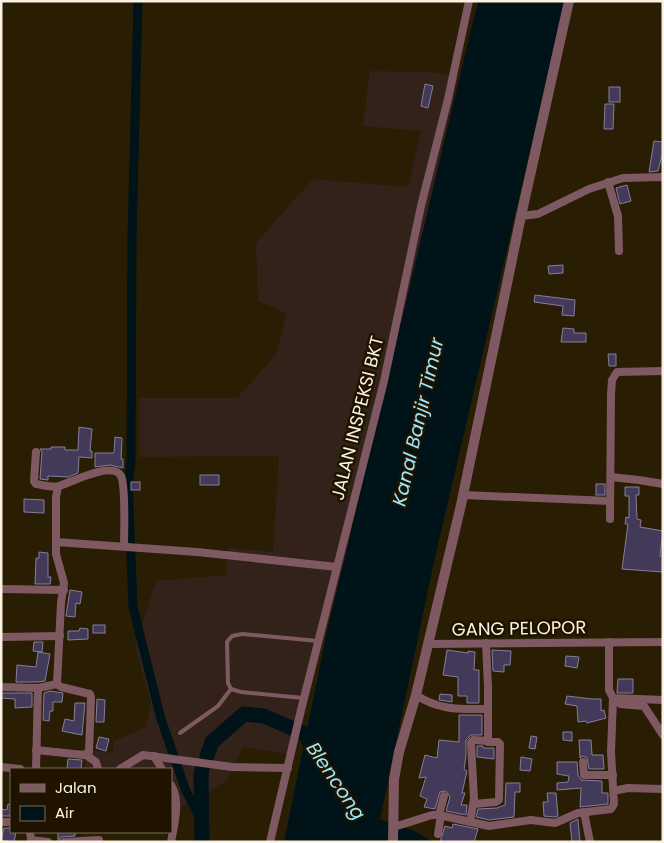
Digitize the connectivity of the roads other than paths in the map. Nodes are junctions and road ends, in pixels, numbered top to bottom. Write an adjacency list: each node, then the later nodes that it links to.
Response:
1 (469, 1): 17 (street, JALAN INSPEKSI BKT)
2 (569, 1): 5 (street)
3 (663, 177): 4 (street)
4 (608, 182): 5 (street); 6 (street)
5 (521, 216): 12 (street)
6 (619, 251)
7 (663, 370): 9 (street)
8 (36, 452): 11 (street)
9 (610, 477): 10 (street); 13 (street)
10 (663, 484)
11 (58, 487): 15 (street); 16 (street)
12 (463, 495): 13 (street); 26 (street)
13 (610, 500): 14 (street)
14 (610, 519)
15 (56, 542): 16 (street); 19 (street)
16 (126, 546): 17 (street)
17 (337, 568): 22 (street, JALAN INSPEKSI BKT)
18 (1, 589): 19 (street)
19 (64, 590): 20 (street)
20 (60, 636): 21 (street); 27 (street)
21 (1, 637)
22 (318, 641): 30 (lane); 32 (street, JALAN INSPEKSI BKT)
23 (609, 642): 24 (street, GANG PELOPOR); 25 (street, GANG PELOPOR); 33 (street)
24 (663, 642)
25 (486, 643): 26 (street, GANG PELOPOR); 35 (street)
26 (429, 644): 31 (street)
27 (57, 684): 29 (street); 40 (street)
28 (1, 687): 29 (street)
29 (38, 688): 39 (street)
30 (231, 689): 32 (lane); 36 (lane)
31 (416, 695): 35 (street); 57 (street)
32 (304, 698): 47 (street, JALAN INSPEKSI BKT)
33 (615, 699): 34 (street); 37 (street); 48 (street)
34 (663, 700)
35 (488, 709): 38 (street)
36 (180, 733)
37 (663, 735)
38 (488, 741): 53 (street); 53 (street)
39 (36, 750): 40 (street); 43 (street)
40 (86, 755): 44 (street)
41 (154, 756): 45 (street); 46 (street); 47 (street)
42 (583, 762): 48 (street)
43 (36, 768)
44 (98, 768)
45 (122, 768)
46 (161, 768)
47 (288, 768): 64 (street, JALAN INSPEKSI BKT)
48 (613, 775): 54 (street)
49 (172, 787): 63 (street)
50 (663, 789): 51 (street)
51 (618, 790)
52 (444, 796): 55 (street)
53 (474, 804): 56 (street)
54 (584, 812): 56 (street); 66 (street)
55 (440, 815): 56 (street); 57 (street); 59 (street)
56 (470, 822)
57 (394, 827): 65 (street)
58 (30, 833): 61 (street)
59 (438, 834)
60 (99, 840): 62 (street)
61 (48, 842)
62 (64, 842)
63 (171, 842)
64 (270, 842)
65 (394, 842)
66 (590, 842)

